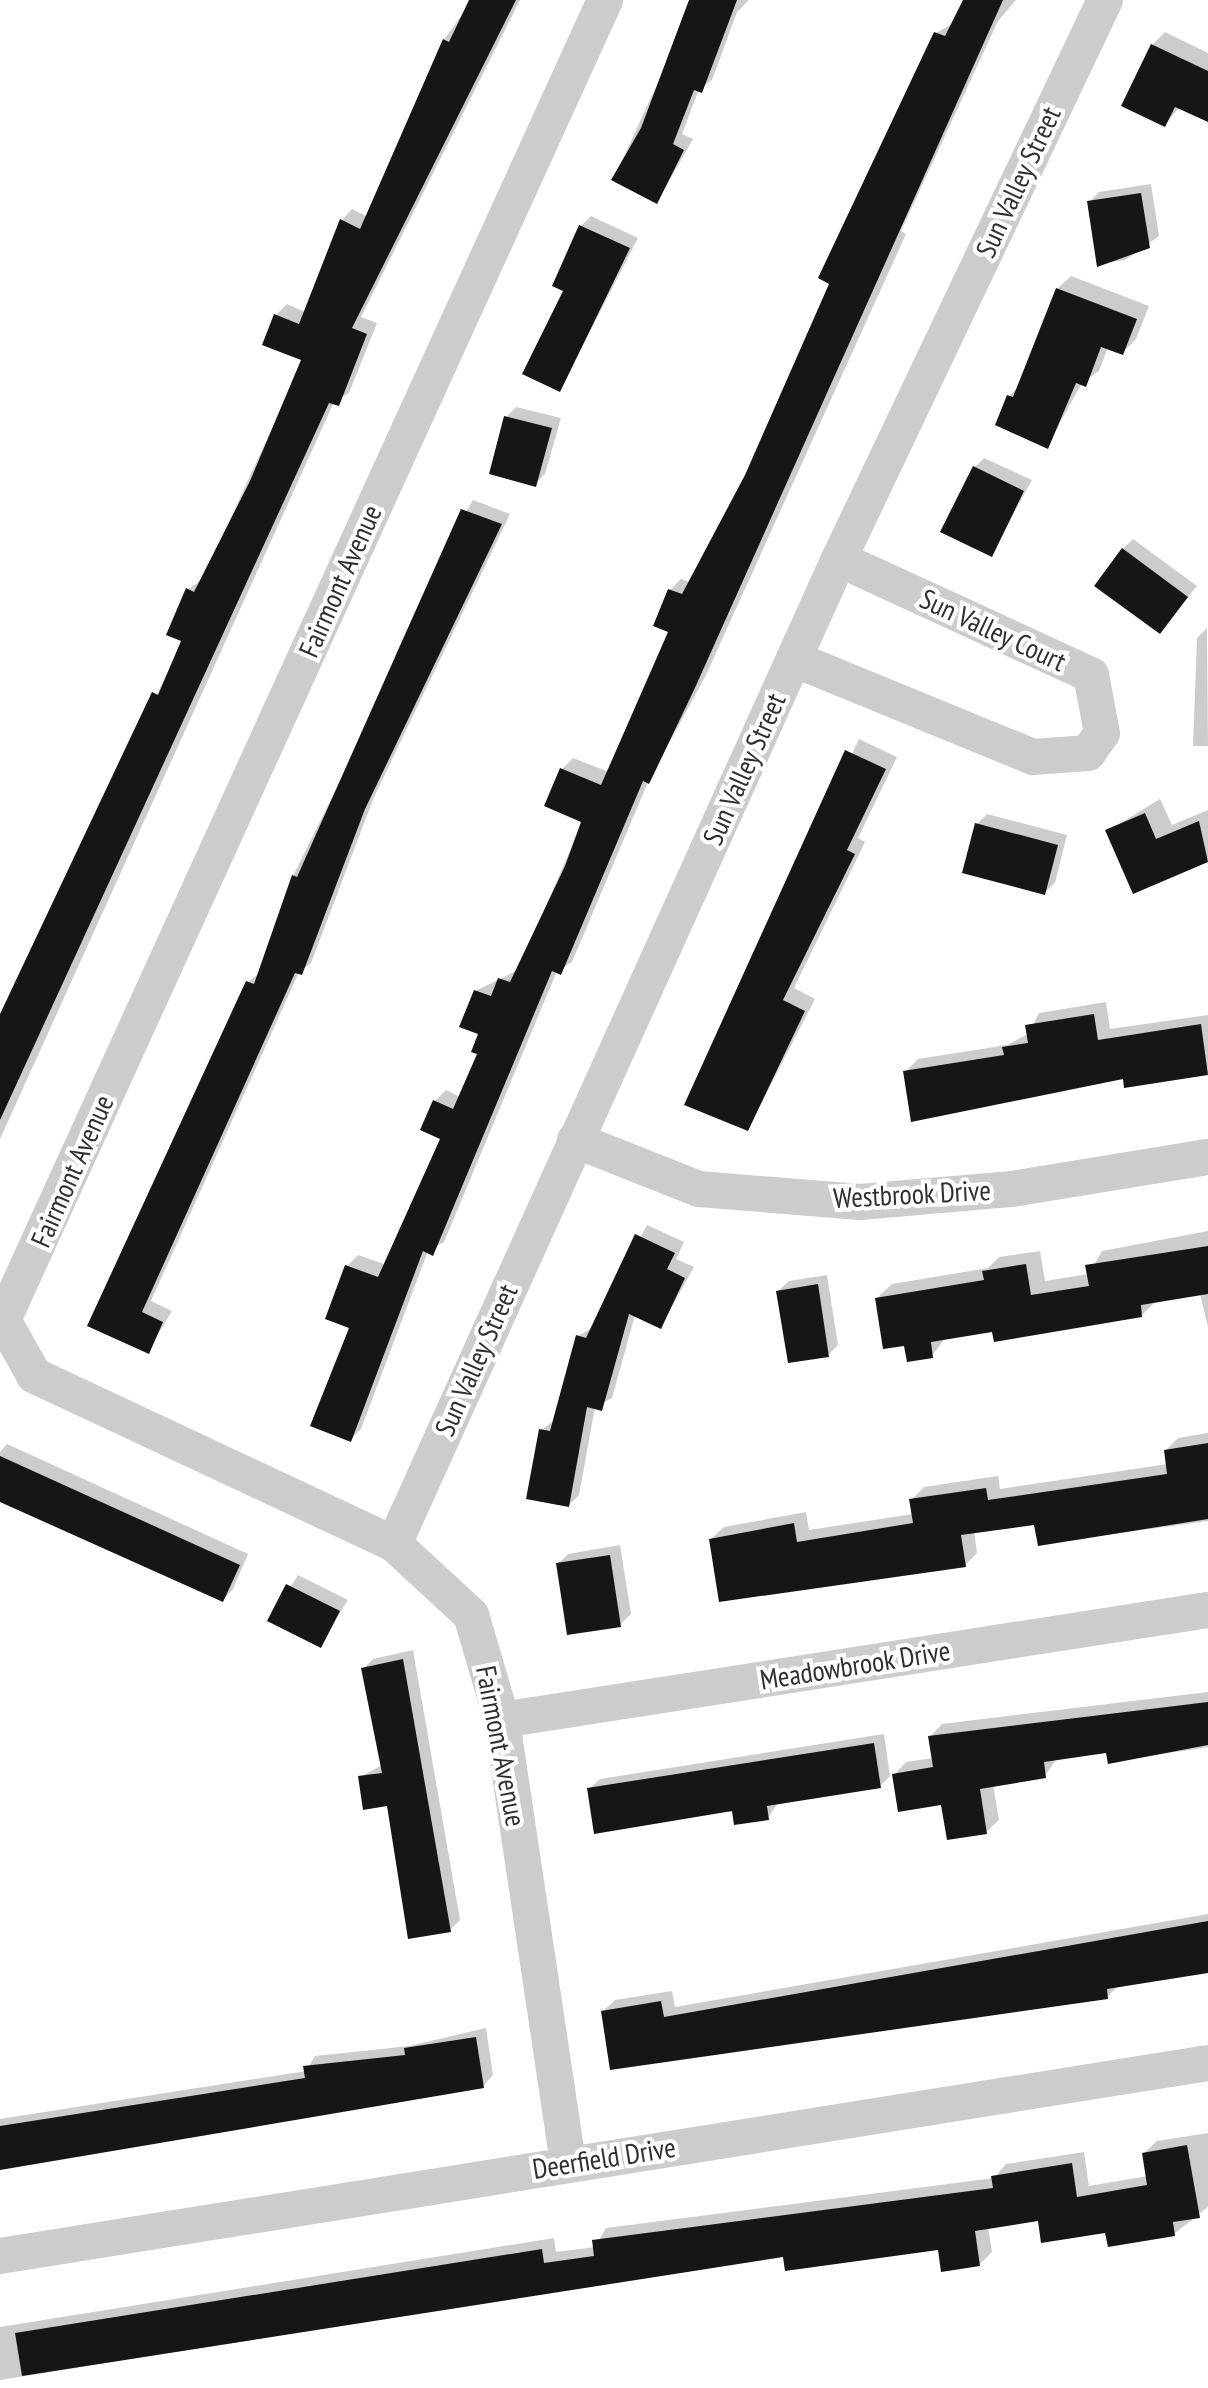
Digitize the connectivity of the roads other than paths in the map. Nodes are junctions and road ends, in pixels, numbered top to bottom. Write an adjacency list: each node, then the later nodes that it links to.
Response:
1 (605, 0): 7 (street, Fairmont Avenue)
2 (1105, 0): 3 (street, Sun Valley Street)
3 (839, 559): 4 (street, Sun Valley Street); 4 (street, Sun Valley Court)
4 (794, 659): 5 (street, Sun Valley Street)
5 (575, 1140): 6 (street, Westbrook Drive); 7 (street, Sun Valley Street)
6 (1208, 1157)
7 (394, 1544): 9 (street, Fairmont Avenue)
8 (1208, 1610): 9 (street, Meadowbrook Drive)
9 (502, 1720): 11 (street, Fairmont Avenue)
10 (1208, 2063): 11 (street, Deerfield Drive)
11 (568, 2163): 12 (street, Deerfield Drive)
12 (0, 2256)

